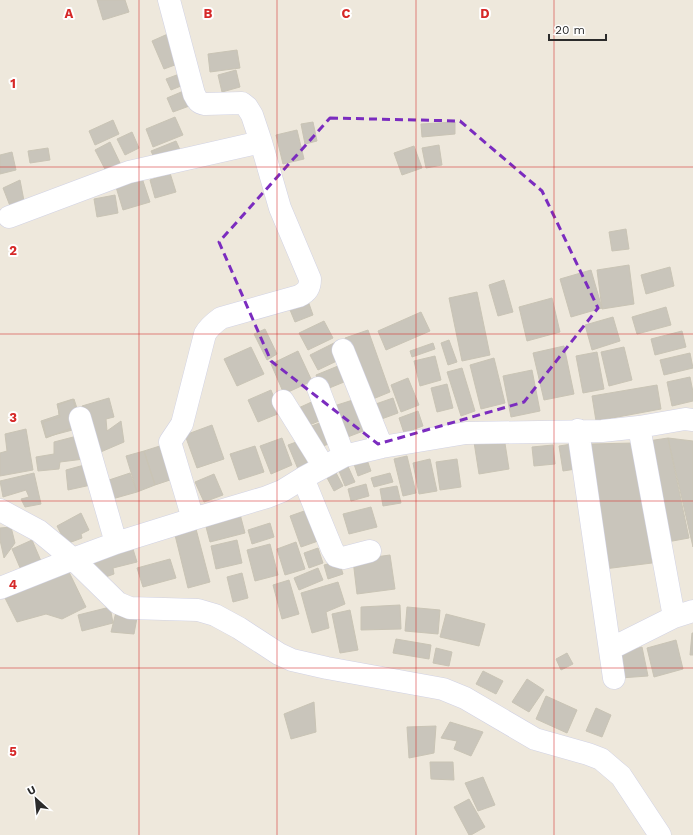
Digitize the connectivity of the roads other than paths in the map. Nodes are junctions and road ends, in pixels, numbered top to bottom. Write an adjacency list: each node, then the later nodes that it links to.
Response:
1 (169, 0): 2 (street)
2 (261, 142): 3 (street); 16 (street)
3 (9, 217)
4 (343, 350): 11 (street)
5 (318, 388): 12 (street)
6 (283, 401): 13 (street)
7 (80, 418): 17 (street)
8 (693, 420): 9 (street)
9 (639, 427): 10 (street); 21 (street)
10 (578, 430): 11 (street); 22 (street)
11 (382, 447): 12 (street)
12 (344, 456): 13 (street)
13 (324, 467): 14 (street)
14 (303, 478): 16 (street); 18 (street)
15 (0, 510): 19 (street)
16 (193, 519): 17 (street)
17 (116, 543): 19 (street)
18 (370, 551)
19 (73, 559): 20 (street); 24 (street)
20 (0, 588)
21 (683, 614): 22 (street)
22 (610, 649): 23 (street)
23 (614, 678)
24 (660, 835)

